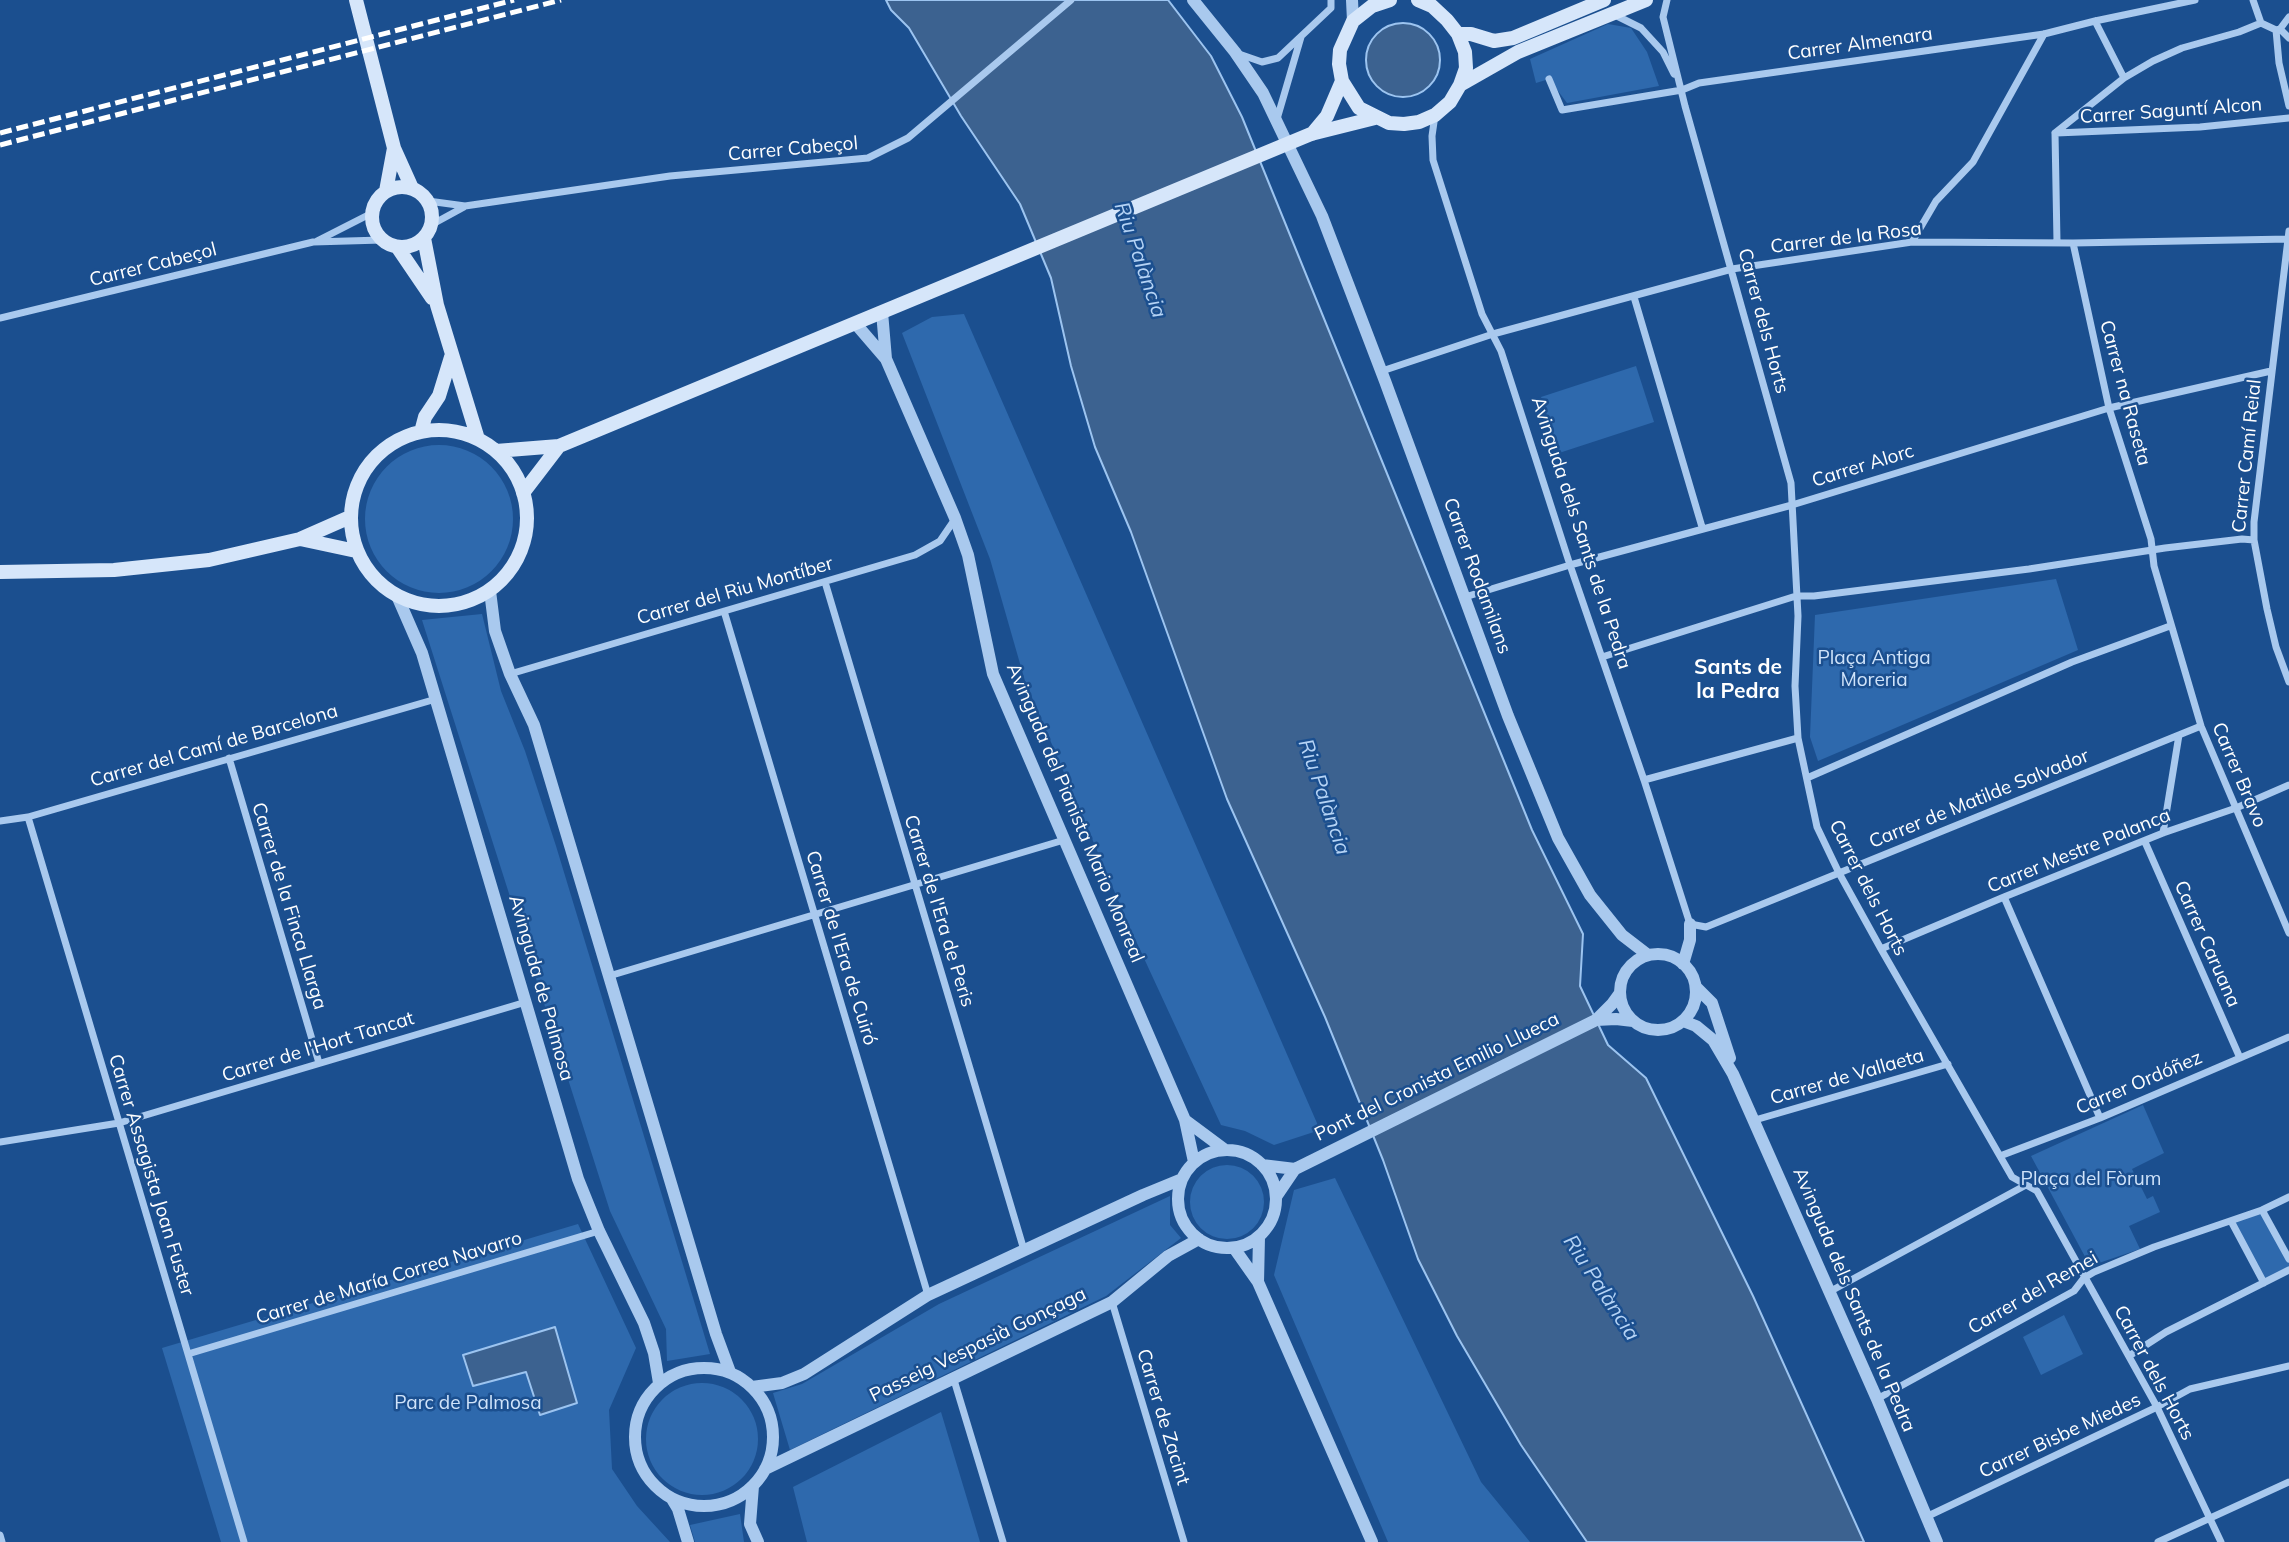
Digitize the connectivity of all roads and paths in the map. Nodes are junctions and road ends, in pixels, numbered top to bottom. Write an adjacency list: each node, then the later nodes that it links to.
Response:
1 (356, 0): 36 (main road)
2 (1071, 0): 40 (street, Carrer Cabeçol)
3 (1193, 0): 23 (street, Carrer Rodamilans)
4 (1331, 0): 21 (street)
5 (1352, 0): 15 (street)
6 (1390, 0): 15 (main road)
7 (1418, 0): 19 (main road)
8 (1604, 0): 19 (main road)
9 (1646, 0): 13 (main road)
10 (1667, 0): 28 (street, Carrer dels Horts)
11 (2195, 0): 16 (street, Carrer Almenara)
12 (2253, 0): 17 (street)
13 (1613, 14): 27 (main road); 28 (street, Carrer dels Horts)
14 (2289, 17): 18 (street)
15 (1353, 21): 26 (main road)
16 (2095, 21): 20 (street, Carrer Almenara); 24 (street)
17 (2261, 23): 18 (street); 24 (street)
18 (2278, 29): 22 (street); 29 (street)
19 (1458, 34): 27 (main road)
20 (2044, 34): 28 (street, Carrer Almenara); 47 (street)
21 (1302, 35): 23 (street); 33 (street)
22 (2289, 38)
23 (1234, 52): 33 (street, Carrer Rodamilans)
24 (2124, 78): 35 (street)
25 (1549, 79): 28 (street, Carrer Almenara)
26 (1342, 81): 31 (main road); 34 (main road)
27 (1460, 85): 30 (main road)
28 (1682, 90): 51 (street, Carrer dels Horts)
29 (2289, 106)
30 (1435, 115): 31 (main road); 57 (street, Avinguda dels Sants de la Pedra)
31 (1375, 118): 34 (main road)
32 (2289, 118): 35 (street, Carrer Saguntí Alcon)
33 (1276, 120): 60 (street, Carrer Rodamilans)
34 (1311, 134): 54 (main road)
35 (2055, 134): 48 (street)
36 (394, 148): 37 (main road); 38 (main road)
37 (412, 188): 38 (main road); 39 (main road)
38 (386, 191): 41 (main road)
39 (428, 201): 40 (street, Carrer Cabeçol); 43 (main road)
40 (465, 206): 43 (street, Carrer Cabeçol)
41 (372, 213): 45 (main road); 46 (street, Carrer Cabeçol)
42 (2289, 230): 44 (street, Carrer Camí Reial)
43 (428, 232): 50 (main road); 53 (main road)
44 (2289, 239): 49 (street, Carrer de la Rosa); 61 (street, Carrer Camí Reial)
45 (382, 240): 46 (street, Carrer Cabeçol); 50 (main road)
46 (313, 242): 55 (street, Carrer Cabeçol)
47 (1912, 242): 48 (street, Carrer de la Rosa); 51 (street, Carrer de la Rosa)
48 (2057, 242): 49 (street, Carrer de la Rosa)
49 (2073, 243): 62 (street, Carrer na Raseta)
50 (398, 248): 53 (main road)
51 (1732, 269): 52 (street, Carrer de la Rosa); 68 (street, Carrer dels Horts)
52 (1633, 297): 57 (street, Carrer de la Rosa); 71 (street)
53 (437, 305): 58 (main road)
54 (882, 312): 56 (main road); 59 (street, Avinguda del Pianista Mario Monreal)
55 (0, 318)
56 (855, 323): 59 (street, Avinguda del Pianista Mario Monreal); 65 (main road)
57 (1493, 334): 60 (street, Carrer de la Rosa); 76 (street, Avinguda dels Sants de la Pedra)
58 (451, 357): 63 (main road); 64 (main road)
59 (886, 359): 70 (street, Avinguda del Pianista Mario Monreal)
60 (1381, 371): 81 (street, Carrer Rodamilans)
61 (2272, 371): 62 (street, Carrer Alorc); 73 (street, Carrer Camí Reial)
62 (2109, 408): 68 (street, Carrer Alorc); 74 (street, Carrer na Raseta)
63 (421, 432): 64 (main road); 69 (main road)
64 (478, 439): 66 (main road)
65 (559, 446): 66 (main road); 67 (main road)
66 (496, 451): 67 (main road)
67 (523, 493): 79 (main road)
68 (1792, 505): 71 (street, Carrer Alorc); 80 (street, Carrer dels Horts)
69 (350, 517): 72 (main road); 75 (main road)
70 (955, 518): 78 (street, Carrer del Riu Montíber); 100 (street, Avinguda del Pianista Mario Monreal)
71 (1702, 527): 76 (street, Carrer Alorc)
72 (300, 539): 75 (main road); 77 (main road)
73 (2254, 540): 74 (street); 87 (street, Carrer Camí Reial)
74 (2152, 550): 80 (street); 84 (street, Carrer na Raseta)
75 (356, 551): 82 (main road)
76 (1570, 565): 81 (street, Carrer Alorc); 85 (street, Avinguda dels Sants de la Pedra)
77 (0, 572)
78 (825, 582): 83 (street, Carrer del Riu Montíber); 103 (street, Carrer de l'Era de Peris)
79 (491, 591): 82 (main road); 86 (street)
80 (1796, 596): 85 (street); 91 (street, Carrer dels Horts)
81 (1465, 597): 108 (street, Carrer Rodamilans)
82 (398, 598): 88 (street, Avinguda de Palmosa)
83 (724, 611): 86 (street, Carrer del Riu Montíber); 105 (street, Carrer de l'Era de Cuiró)
84 (2170, 626): 89 (street, Carrer Bravo); 93 (street)
85 (1602, 657): 94 (street, Avinguda dels Sants de la Pedra)
86 (510, 674): 113 (street)
87 (2289, 682)
88 (436, 699): 92 (street, Carrer del Camí de Barcelona); 116 (street, Avinguda de Palmosa)
89 (2201, 726): 90 (street, Carrer de Matilde Salvador); 96 (street, Carrer Bravo)
90 (2179, 735): 99 (street); 102 (street, Carrer de Matilde Salvador)
91 (1798, 738): 93 (street, Carrer dels Horts); 94 (street)
92 (229, 758): 97 (street, Carrer del Camí de Barcelona); 122 (street, Carrer de la Finca Llarga)
93 (1807, 778): 102 (street, Carrer dels Horts)
94 (1644, 780): 106 (street, Avinguda dels Sants de la Pedra)
95 (2289, 785): 96 (street, Carrer Mestre Palanca)
96 (2236, 808): 99 (street, Carrer Mestre Palanca); 107 (street, Carrer Bravo)
97 (28, 817): 98 (street, Carrer del Camí de Barcelona); 128 (street, Carrer Assagista Joan Fuster)
98 (0, 821)
99 (2163, 834): 101 (street, Carrer Mestre Palanca)
100 (1064, 840): 103 (street); 126 (street, Avinguda del Pianista Mario Monreal)
101 (2145, 842): 104 (street, Carrer Mestre Palanca); 121 (street, Carrer Caruana)
102 (1839, 873): 106 (street, Carrer de Matilde Salvador); 109 (street, Carrer dels Horts)
103 (915, 884): 105 (street); 145 (street, Carrer de l'Era de Peris)
104 (2004, 897): 109 (street, Carrer Mestre Palanca); 125 (street)
105 (815, 914): 113 (street); 152 (street, Carrer de l'Era de Cuiró)
106 (1690, 924): 112 (street, Avinguda dels Sants de la Pedra)
107 (2289, 933)
108 (1622, 935): 110 (street, Carrer Rodamilans); 111 (street, Carrer Rodamilans)
109 (1881, 949): 123 (street, Carrer dels Horts)
110 (1648, 955): 111 (street); 112 (street)
111 (1632, 964): 115 (street)
112 (1683, 964): 114 (street)
113 (609, 976): 157 (street)
114 (1696, 987): 119 (street); 124 (street)
115 (1620, 993): 117 (street, Pont del Cronista Emilio Llueca); 118 (street)
116 (526, 1002): 122 (street, Carrer de l'Hort Tancat); 141 (street, Avinguda de Palmosa)
117 (1596, 1020): 118 (street, Pont del Cronista Emilio Llueca); 134 (street, Pont del Cronista Emilio Llueca)
118 (1633, 1021): 119 (street)
119 (1683, 1021): 124 (street)
120 (2289, 1037): 121 (street, Carrer Ordóñez)
121 (2240, 1058): 125 (street, Carrer Ordóñez)
122 (319, 1063): 128 (street, Carrer de l'Hort Tancat)
123 (1948, 1064): 127 (street, Carrer de Vallaeta); 131 (street, Carrer dels Horts)
124 (1733, 1074): 127 (street, Avinguda dels Sants de la Pedra)
125 (2100, 1118): 131 (street, Carrer Ordóñez)
126 (1185, 1120): 130 (street, Avinguda del Pianista Mario Monreal); 132 (street, Avinguda del Pianista Mario Monreal)
127 (1755, 1120): 151 (street, Avinguda dels Sants de la Pedra)
128 (119, 1123): 129 (street, Carrer de l'Hort Tancat); 154 (street, Carrer Assagista Joan Fuster)
129 (0, 1142)
130 (1224, 1149): 132 (street); 133 (street)
131 (2000, 1156): 136 (street, Carrer dels Horts)
132 (1194, 1162): 135 (street)
133 (1262, 1164): 134 (street); 137 (street)
134 (1295, 1169): 137 (street, Pont del Cronista Emilio Llueca)
135 (1182, 1179): 143 (street); 145 (street)
136 (2026, 1185): 148 (street, Carrer dels Horts); 151 (street)
137 (1276, 1197): 142 (street)
138 (2289, 1197): 139 (street, Carrer del Remei)
139 (2262, 1210): 140 (street, Carrer del Remei); 146 (street)
140 (2231, 1221): 148 (street, Carrer del Remei); 150 (street)
141 (599, 1231): 154 (street, Carrer de María Correa Navarro); 159 (street, Avinguda de Palmosa)
142 (1259, 1237): 144 (street); 149 (street)
143 (1199, 1239): 144 (street); 153 (street, Passeig Vespasià Gonçaga)
144 (1234, 1248): 149 (street)
145 (1024, 1250): 152 (street)
146 (2289, 1259)
147 (2289, 1270): 150 (street)
148 (2084, 1279): 155 (street, Carrer dels Horts); 161 (street, Carrer del Remei)
149 (1258, 1282): 176 (street)
150 (2264, 1283): 155 (street)
151 (1829, 1292): 161 (street, Avinguda dels Sants de la Pedra)
152 (928, 1295): 160 (street)
153 (1112, 1302): 158 (street, Passeig Vespasià Gonçaga); 175 (street, Carrer de Zacint)
154 (188, 1354): 171 (street, Carrer Assagista Joan Fuster)
155 (2129, 1356): 162 (street, Carrer dels Horts)
156 (2289, 1366): 162 (street, Carrer Bisbe Miedes)
157 (730, 1373): 159 (street); 160 (street)
158 (954, 1380): 163 (street, Passeig Vespasià Gonçaga); 174 (street)
159 (659, 1383): 166 (street)
160 (752, 1387): 163 (street)
161 (1877, 1399): 167 (street, Avinguda dels Sants de la Pedra)
162 (2157, 1407): 167 (street, Carrer Bisbe Miedes); 168 (street, Carrer dels Horts)
163 (765, 1469): 165 (street)
164 (2289, 1482): 168 (street)
165 (753, 1486): 166 (street); 173 (street)
166 (672, 1499): 172 (street)
167 (1926, 1517): 177 (street, Avinguda dels Sants de la Pedra)
168 (2208, 1517): 178 (street); 179 (street, Carrer dels Horts)
169 (0, 1535): 170 (street)
170 (2, 1542)
171 (244, 1542)
172 (688, 1542)
173 (758, 1542)
174 (1003, 1542)
175 (1184, 1542)
176 (1372, 1542)
177 (1937, 1542)
178 (2158, 1542)
179 (2221, 1542)

